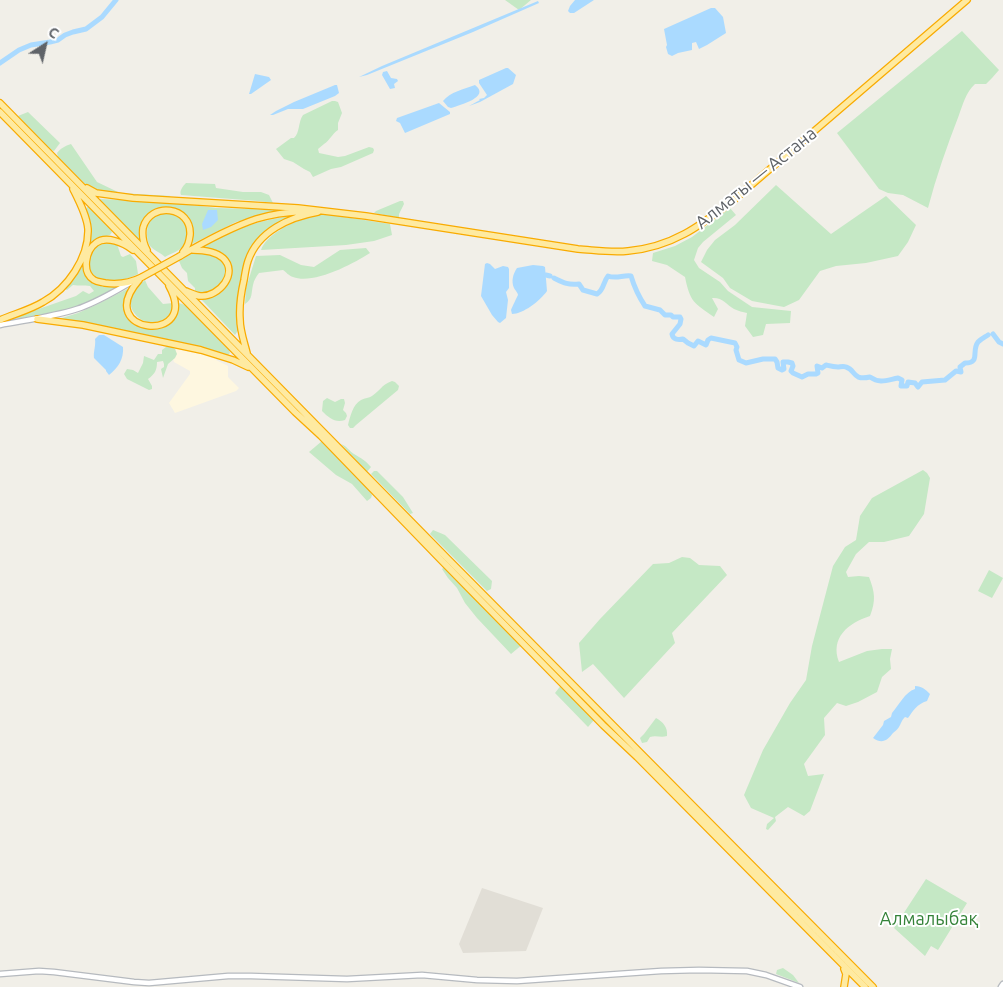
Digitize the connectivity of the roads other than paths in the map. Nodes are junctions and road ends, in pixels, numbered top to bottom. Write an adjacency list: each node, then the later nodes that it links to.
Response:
1 (968, 0): 6 (highway, Алматы — Астана)
2 (0, 103): 5 (highway)
3 (0, 112): 4 (highway)
4 (64, 178): 9 (highway); 14 (highway)
5 (82, 186): 6 (highway); 9 (highway)
6 (325, 211): 7 (highway); 17 (highway)
7 (190, 250): 8 (highway); 13 (highway)
8 (180, 256): 9 (highway); 10 (highway, bridge)
9 (150, 260): 11 (highway); 12 (highway); 13 (highway)
10 (142, 277): 11 (highway); 12 (highway)
11 (164, 278): 18 (highway)
12 (133, 281): 15 (main road)
13 (184, 290): 17 (highway)
14 (0, 320)
15 (37, 320): 16 (main road); 18 (highway)
16 (0, 324)
17 (247, 353): 19 (highway)
18 (259, 375): 19 (highway)
19 (281, 393): 20 (highway); 23 (highway)
20 (836, 958): 22 (highway); 24 (highway)
21 (0, 974): 25 (main road)
22 (854, 977): 23 (highway); 24 (highway)
23 (865, 984): 26 (highway)
24 (844, 986)
25 (800, 987)
26 (873, 987)

